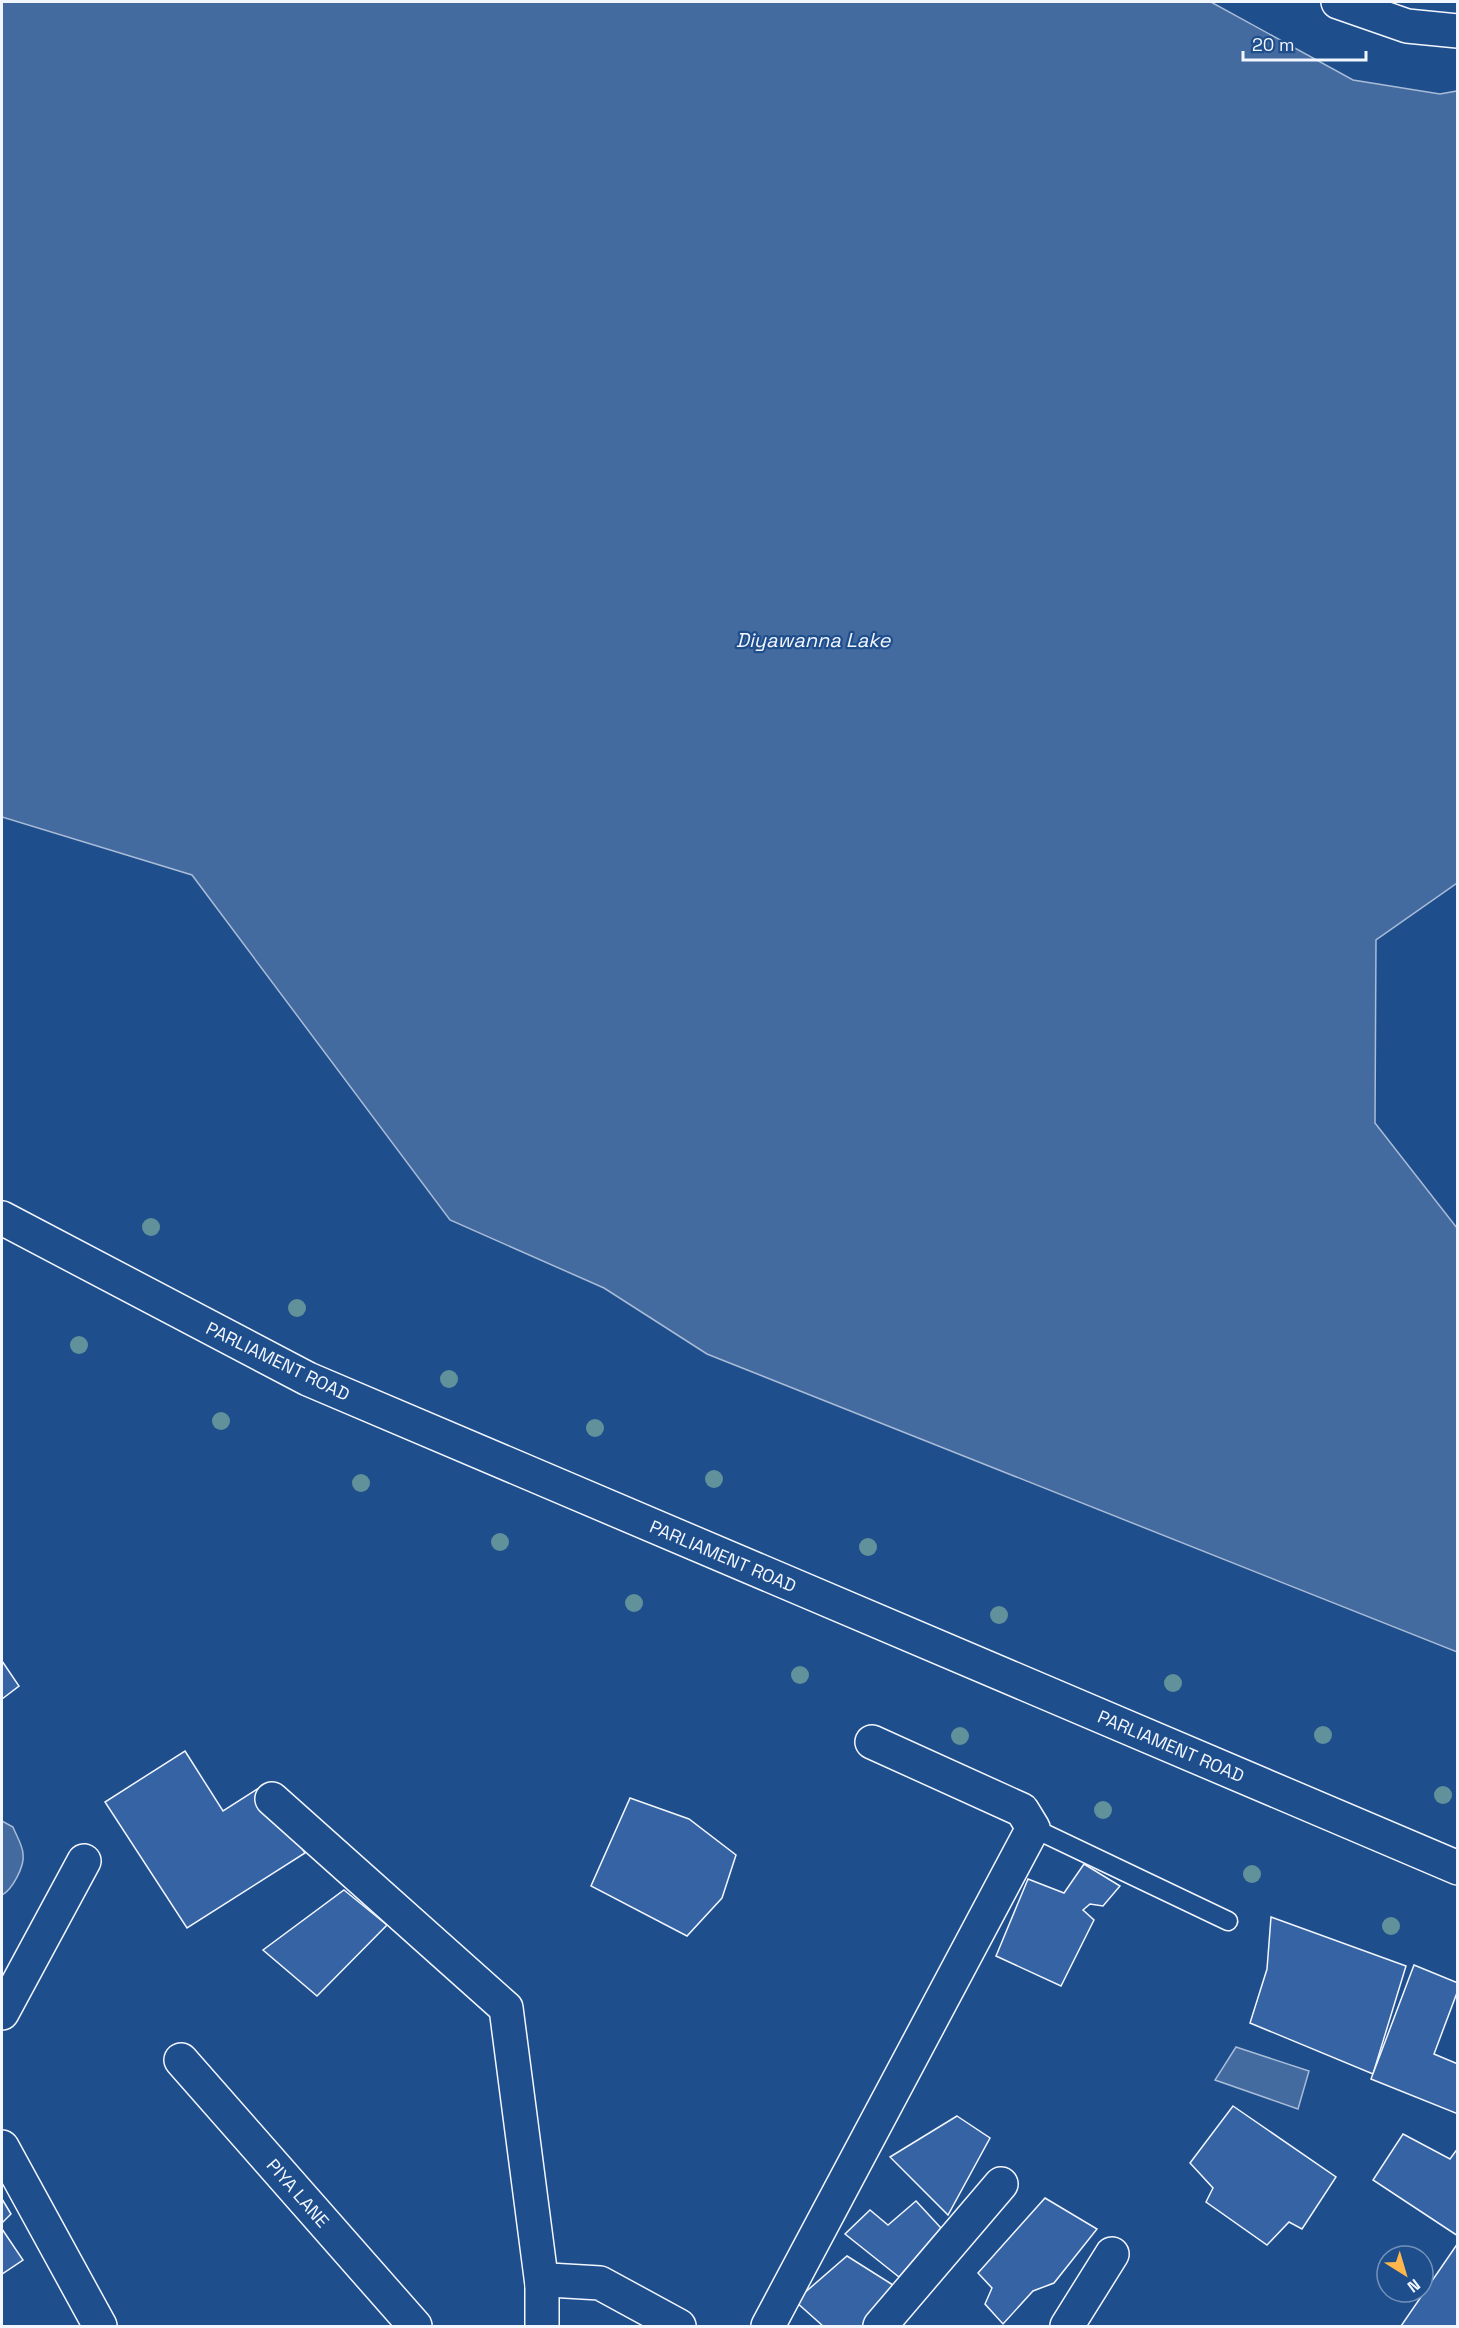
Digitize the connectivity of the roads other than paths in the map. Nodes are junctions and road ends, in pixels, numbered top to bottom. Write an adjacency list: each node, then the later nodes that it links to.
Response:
1 (1338, 2): 2 (street)
2 (1458, 31)
3 (2, 1218): 8 (street, PARLIAMENT ROAD)
4 (872, 1742): 6 (street)
5 (272, 1799): 15 (street)
6 (1033, 1828): 9 (lane); 20 (street)
7 (84, 1861): 10 (street)
8 (1458, 1868)
9 (1228, 1921)
10 (2, 2013)
11 (181, 2060): 17 (street, PIYA LANE)
12 (2, 2147): 16 (street)
13 (1001, 2184): 21 (street)
14 (1113, 2254): 22 (street)
15 (542, 2285): 18 (street); 19 (street)
16 (100, 2326)
17 (415, 2326)
18 (542, 2326)
19 (679, 2326)
20 (768, 2326)
21 (880, 2326)
22 (1067, 2326)

